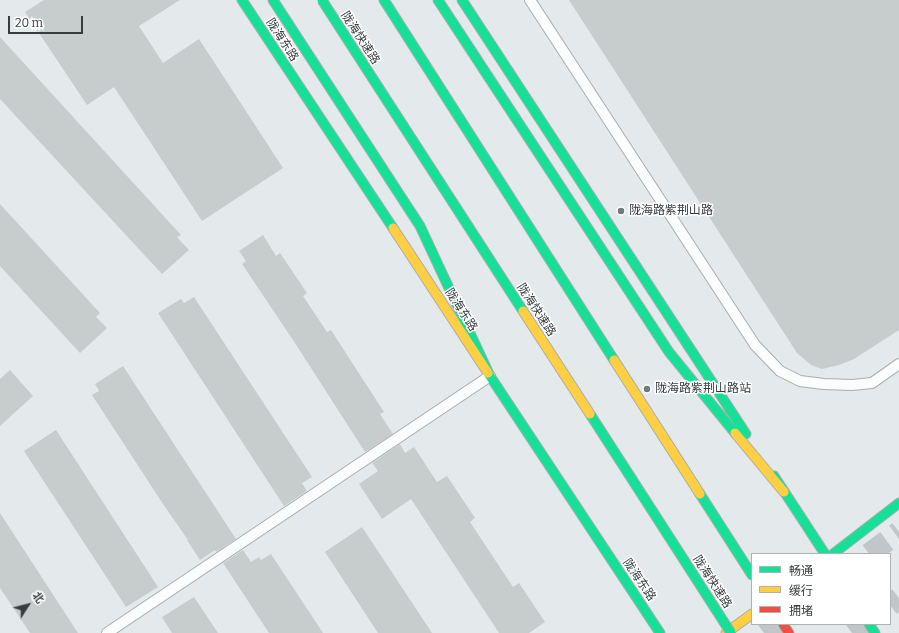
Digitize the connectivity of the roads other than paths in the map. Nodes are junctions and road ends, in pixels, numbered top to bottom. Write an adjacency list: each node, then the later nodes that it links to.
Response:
1 (242, 0): 9 (main road, 陇海东路)
2 (273, 0): 9 (main road)
3 (322, 0): 19 (main road, 陇海快速路, bridge)
4 (384, 0): 14 (main road)
5 (438, 0): 10 (main road)
6 (462, 0): 10 (main road)
7 (530, 0): 8 (lane)
8 (899, 364)
9 (490, 376): 16 (lane); 17 (main road, 陇海东路)
10 (784, 492): 12 (main road)
11 (899, 503): 13 (main road)
12 (823, 553)
13 (834, 553)
14 (751, 573)
15 (751, 615): 18 (main road)
16 (107, 633)
17 (660, 633)
18 (726, 633)
19 (731, 633)

